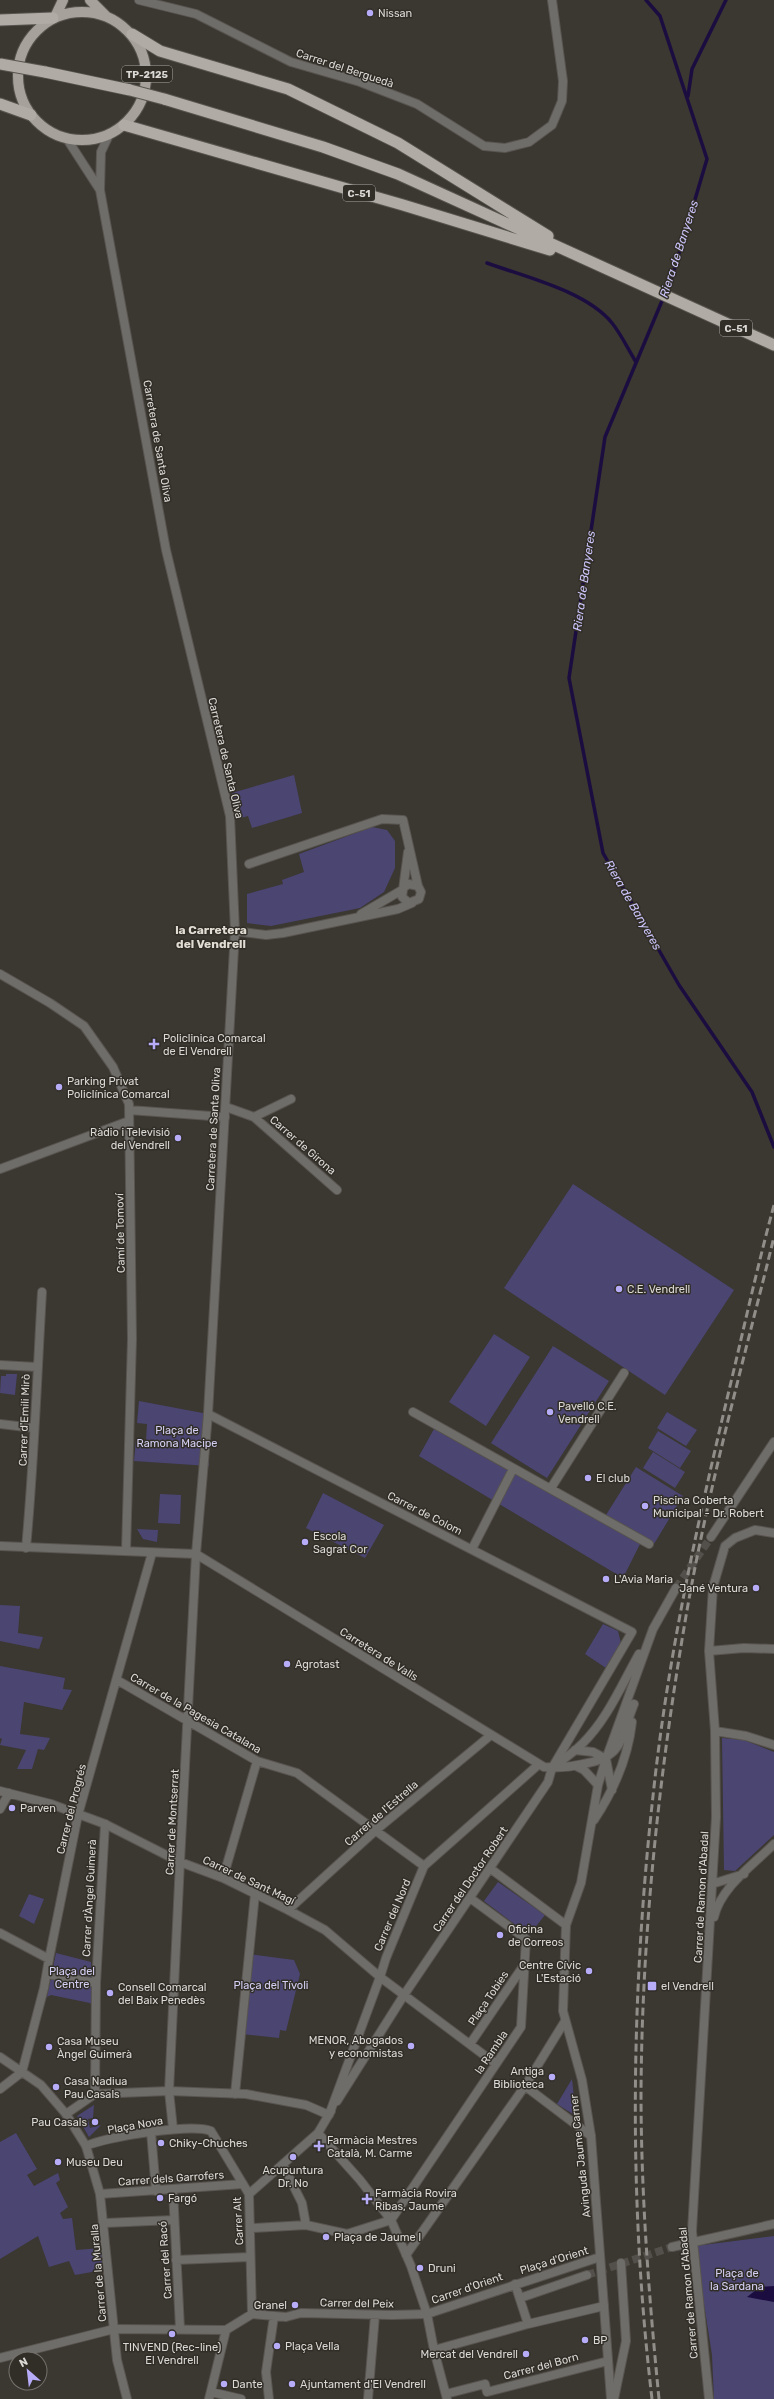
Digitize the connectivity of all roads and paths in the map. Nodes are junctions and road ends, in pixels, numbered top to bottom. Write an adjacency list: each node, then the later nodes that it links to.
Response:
1 (63, 0): 6 (main road, TP-2125)
2 (90, 0): 5 (main road, TP-2125)
3 (139, 0): 4 (street, Carrer del Berguedà)
4 (552, 0)
5 (106, 16): 6 (main road, TP-2125); 8 (main road, TP-2125)
6 (54, 18): 7 (highway); 11 (main road, TP-2125)
7 (0, 20)
8 (132, 34): 12 (main road, TP-2125); 16 (highway)
9 (0, 64): 16 (highway, C-51, bridge)
10 (0, 104): 11 (highway)
11 (31, 115): 14 (main road, TP-2125)
12 (124, 125): 13 (main road, TP-2125); 16 (highway, C-51)
13 (109, 135): 14 (main road, TP-2125); 15 (street)
14 (67, 139): 15 (street)
15 (100, 190): 24 (street, Carretera de Santa Oliva)
16 (593, 264): 17 (highway, C-51)
17 (774, 345)
18 (408, 849): 19 (street); 20 (street); 21 (street)
19 (250, 864)
20 (418, 886): 21 (street); 22 (street)
21 (403, 889): 22 (street); 23 (street)
22 (412, 903): 23 (street)
23 (354, 919): 24 (street)
24 (235, 931): 27 (street, Carretera de Santa Oliva)
25 (0, 974): 28 (street, Camí de Tomoví)
26 (291, 1099): 30 (street)
27 (226, 1107): 29 (street, Carretera de Santa Oliva); 30 (street)
28 (129, 1110): 29 (street); 31 (street, Camí de Tomoví)
29 (225, 1117): 39 (street, Carretera de Santa Oliva)
30 (254, 1117): 33 (street, Carrer de Girona)
31 (129, 1121): 32 (street); 51 (street, Camí de Tomoví)
32 (0, 1169)
33 (337, 1190)
34 (42, 1292): 36 (street, Carrer d'Emili Mirò)
35 (0, 1365): 36 (street)
36 (37, 1367): 41 (street, Carrer d'Emili Mirò)
37 (624, 1373): 44 (street)
38 (413, 1412): 43 (street)
39 (208, 1414): 50 (street, Carrer de Colom); 53 (street, Carretera de Santa Oliva)
40 (0, 1424): 41 (street)
41 (34, 1428): 49 (street, Carrer d'Emili Mirò)
42 (774, 1442): 46 (street)
43 (513, 1469): 44 (street); 50 (street)
44 (551, 1488): 47 (street)
45 (774, 1533): 58 (street, Carrer de Ramon d'Abadal)
46 (712, 1537)
47 (649, 1544)
48 (0, 1546): 49 (street)
49 (26, 1548): 51 (street)
50 (472, 1550): 56 (street, Carrer de Colom)
51 (126, 1551): 52 (street)
52 (152, 1553): 53 (street); 60 (street, Carrer del Progrés)
53 (196, 1554): 62 (street, Carrer de Montserrat); 64 (street, Carretera de Valls)
54 (676, 1588): 55 (street)
55 (653, 1629): 59 (street, Avinguda Jaume Carner); 66 (street)
56 (632, 1632): 71 (street, Carrer del Doctor Robert)
57 (774, 1649): 58 (street)
58 (709, 1651): 63 (street, Carrer de Ramon d'Abadal)
59 (635, 1675): 61 (street); 67 (street, Avinguda Jaume Carner)
60 (117, 1680): 62 (street, Carrer de la Pagesia Catalana); 77 (street, Carrer del Progrés)
61 (634, 1704): 67 (street); 73 (street)
62 (189, 1720): 68 (street, Carrer de la Pagesia Catalana); 82 (street, Carrer de Montserrat)
63 (715, 1731): 65 (street); 87 (street, Carrer de Ramon d'Abadal)
64 (491, 1735): 69 (street, Carretera de Valls); 80 (street, Carrer de l'Estrella)
65 (774, 1745)
66 (575, 1750): 67 (street); 71 (street)
67 (606, 1759): 70 (street, Carretera de Valls); 72 (street, Avinguda Jaume Carner); 73 (street)
68 (257, 1761): 80 (street, Carrer de la Pagesia Catalana); 86 (street)
69 (538, 1765): 71 (street, Carretera de Valls); 83 (street, Carrer del Nord)
70 (576, 1766): 71 (street, Carretera de Valls); 72 (street)
71 (552, 1768): 84 (street, Carrer del Doctor Robert)
72 (598, 1785): 78 (street, Avinguda Jaume Carner)
73 (612, 1790): 78 (street)
74 (0, 1791): 75 (street, Carrer de Sant Magí)
75 (9, 1793): 76 (street); 77 (street, Carrer de Sant Magí)
76 (0, 1809)
77 (78, 1815): 79 (street, Carrer de Sant Magí); 94 (street, Carrer del Progrés)
78 (593, 1821): 91 (street, Avinguda Jaume Carner)
79 (105, 1824): 82 (street, Carrer de Sant Magí); 98 (street, Carrer d'Àngel Guimerà)
80 (375, 1831): 83 (street, Carrer de la Pagesia Catalana); 90 (street, Carrer de l'Estrella)
81 (774, 1844): 85 (street)
82 (180, 1862): 86 (street, Carrer de Sant Magí); 107 (street, Carrer de Montserrat)
83 (424, 1866): 97 (street, Carrer del Nord)
84 (490, 1869): 89 (street, Carrer del Doctor Robert); 91 (street)
85 (744, 1874): 87 (street); 93 (street)
86 (222, 1878): 88 (street, Carrer de Sant Magí)
87 (712, 1884): 93 (street, Carrer de Ramon d'Abadal)
88 (255, 1894): 90 (street, Carrer de Sant Magí); 109 (street)
89 (470, 1898): 95 (street, la Rambla); 99 (street, Carrer del Doctor Robert)
90 (288, 1910): 97 (street, Carrer de Sant Magí)
91 (566, 1925): 100 (street, Avinguda Jaume Carner)
92 (0, 1933): 94 (street)
93 (710, 1936): 129 (street, Carrer de Ramon d'Abadal)
94 (49, 1959): 96 (street, Carrer del Progrés)
95 (524, 1965): 101 (street, Plaça Tobies); 103 (street, la Rambla)
96 (47, 1974): 98 (street); 104 (street, Carrer del Progrés)
97 (380, 1977): 99 (street, Carrer de Sant Magí); 111 (street, Carrer del Nord)
98 (96, 1983): 108 (street, Carrer d'Àngel Guimerà)
99 (404, 1995): 101 (street, Carrer de Sant Magí); 111 (street, Carrer del Doctor Robert)
100 (565, 2022): 105 (street); 115 (street, Avinguda Jaume Carner)
101 (470, 2044): 103 (street, Carrer de Sant Magí)
102 (0, 2057): 104 (street)
103 (496, 2064): 124 (street, la Rambla)
104 (22, 2072): 106 (street); 110 (street)
105 (525, 2086): 115 (street); 131 (street)
106 (0, 2088)
107 (169, 2091): 108 (street); 109 (street); 112 (street, Plaça Nova)
108 (95, 2094): 110 (street)
109 (235, 2094): 111 (street)
110 (66, 2114): 116 (street)
111 (329, 2115): 114 (street, Carrer del Doctor Robert)
112 (173, 2130): 113 (street, Plaça Nova); 118 (street, Carrer Alt)
113 (151, 2132): 116 (street, Plaça Nova); 120 (street)
114 (318, 2133): 117 (street, Carrer del Doctor Robert); 124 (street)
115 (591, 2136): 133 (street, Avinguda Jaume Carner)
116 (86, 2146): 121 (street, Carrer de la Muralla)
117 (283, 2165): 122 (street, Carrer del Doctor Robert); 127 (street)
118 (243, 2184): 119 (street, Carrer dels Garrofers); 122 (street, Carrer Alt)
119 (173, 2190): 120 (street, Carrer dels Garrofers); 123 (street, Carrer del Racó)
120 (156, 2191): 121 (street, Carrer dels Garrofers)
121 (100, 2194): 125 (street, Carrer de la Muralla)
122 (250, 2194): 128 (street, Carrer Alt)
123 (173, 2220): 125 (street); 134 (street, Carrer del Racó)
124 (391, 2220): 127 (street); 131 (street)
125 (105, 2223): 146 (street, Carrer de la Muralla)
126 (774, 2224): 129 (street)
127 (306, 2226): 128 (street)
128 (252, 2228): 132 (street, Carrer Alt)
129 (692, 2242): 130 (street); 158 (street, Carrer de Ramon d'Abadal)
130 (672, 2247)
131 (406, 2256): 141 (street)
132 (250, 2257): 134 (street); 140 (street, Carrer Alt)
133 (600, 2257): 137 (street, Plaça d'Orient); 139 (street, Avinguda Jaume Carner)
134 (176, 2260): 145 (street, Carrer del Racó)
135 (621, 2263): 157 (street)
136 (587, 2275): 138 (street)
137 (515, 2284): 138 (street, Plaça d'Orient); 141 (street, Carrer d'Orient)
138 (520, 2298): 144 (street, Plaça d'Orient)
139 (604, 2306): 144 (street); 150 (street, Avinguda Jaume Carner)
140 (252, 2312): 143 (street); 147 (street)
141 (427, 2314): 142 (street, Carrer del Peix); 148 (street)
142 (375, 2315): 143 (street, Carrer del Peix); 156 (street)
143 (274, 2316): 155 (street)
144 (528, 2324): 148 (street)
145 (180, 2328): 146 (street); 147 (street)
146 (114, 2329): 149 (street); 153 (street, Carrer de la Muralla)
147 (229, 2329): 151 (street)
148 (434, 2350): 152 (street)
149 (0, 2358)
150 (608, 2361): 152 (street, Carrer del Born); 157 (street, Avinguda Jaume Carner)
151 (210, 2396): 154 (street)
152 (446, 2396)
153 (127, 2399)
154 (241, 2399)
155 (269, 2399)
156 (368, 2399)
157 (612, 2399)
158 (709, 2399)

